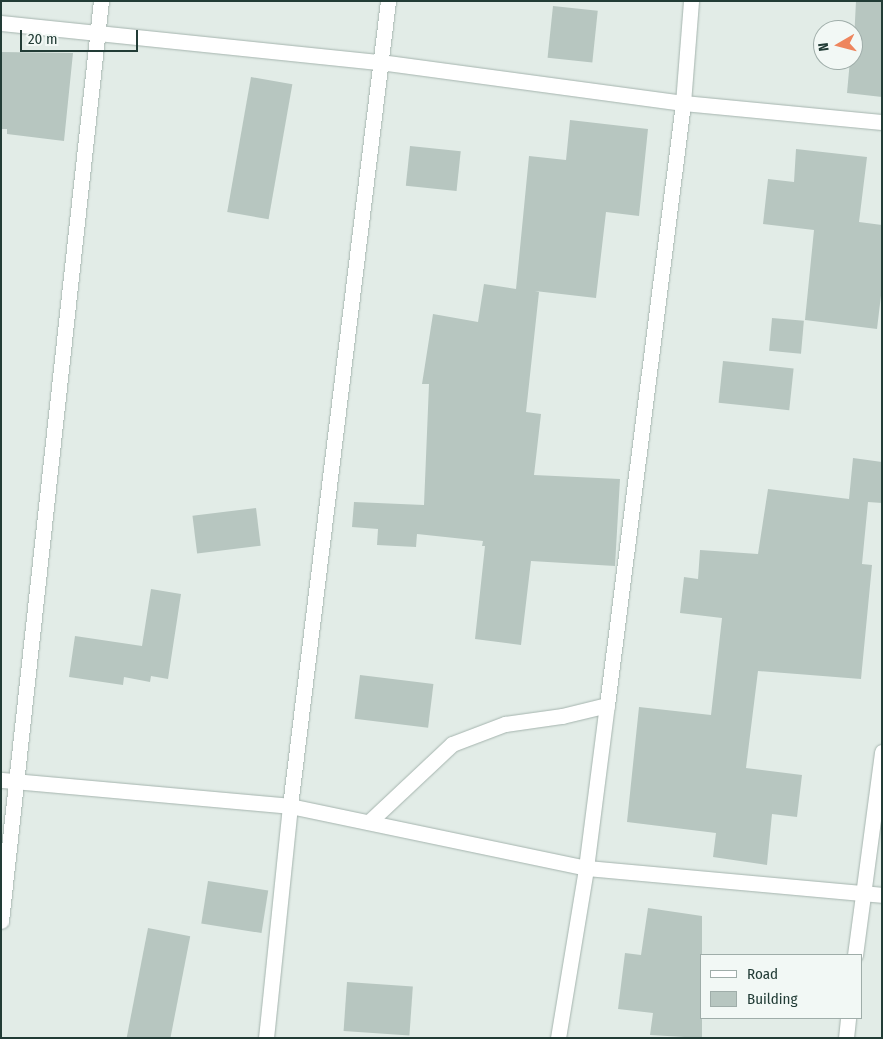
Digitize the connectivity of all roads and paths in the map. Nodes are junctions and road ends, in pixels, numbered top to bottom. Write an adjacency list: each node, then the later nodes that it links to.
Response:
1 (100, 1): 5 (street)
2 (388, 1): 6 (street)
3 (690, 1): 7 (street)
4 (1, 23): 5 (street)
5 (96, 31): 6 (street); 11 (street)
6 (380, 62): 7 (street); 12 (street)
7 (683, 103): 8 (street); 9 (street)
8 (882, 122)
9 (607, 705): 13 (street); 14 (street)
10 (882, 752): 15 (street)
11 (9, 781): 12 (street); 17 (street)
12 (290, 806): 13 (street); 20 (street)
13 (369, 822): 14 (street)
14 (586, 868): 15 (street); 21 (street)
15 (861, 896): 16 (street); 18 (street)
16 (882, 896)
17 (1, 921)
18 (855, 954)
19 (848, 1019): 22 (street)
20 (266, 1038)
21 (558, 1038)
22 (846, 1038)

